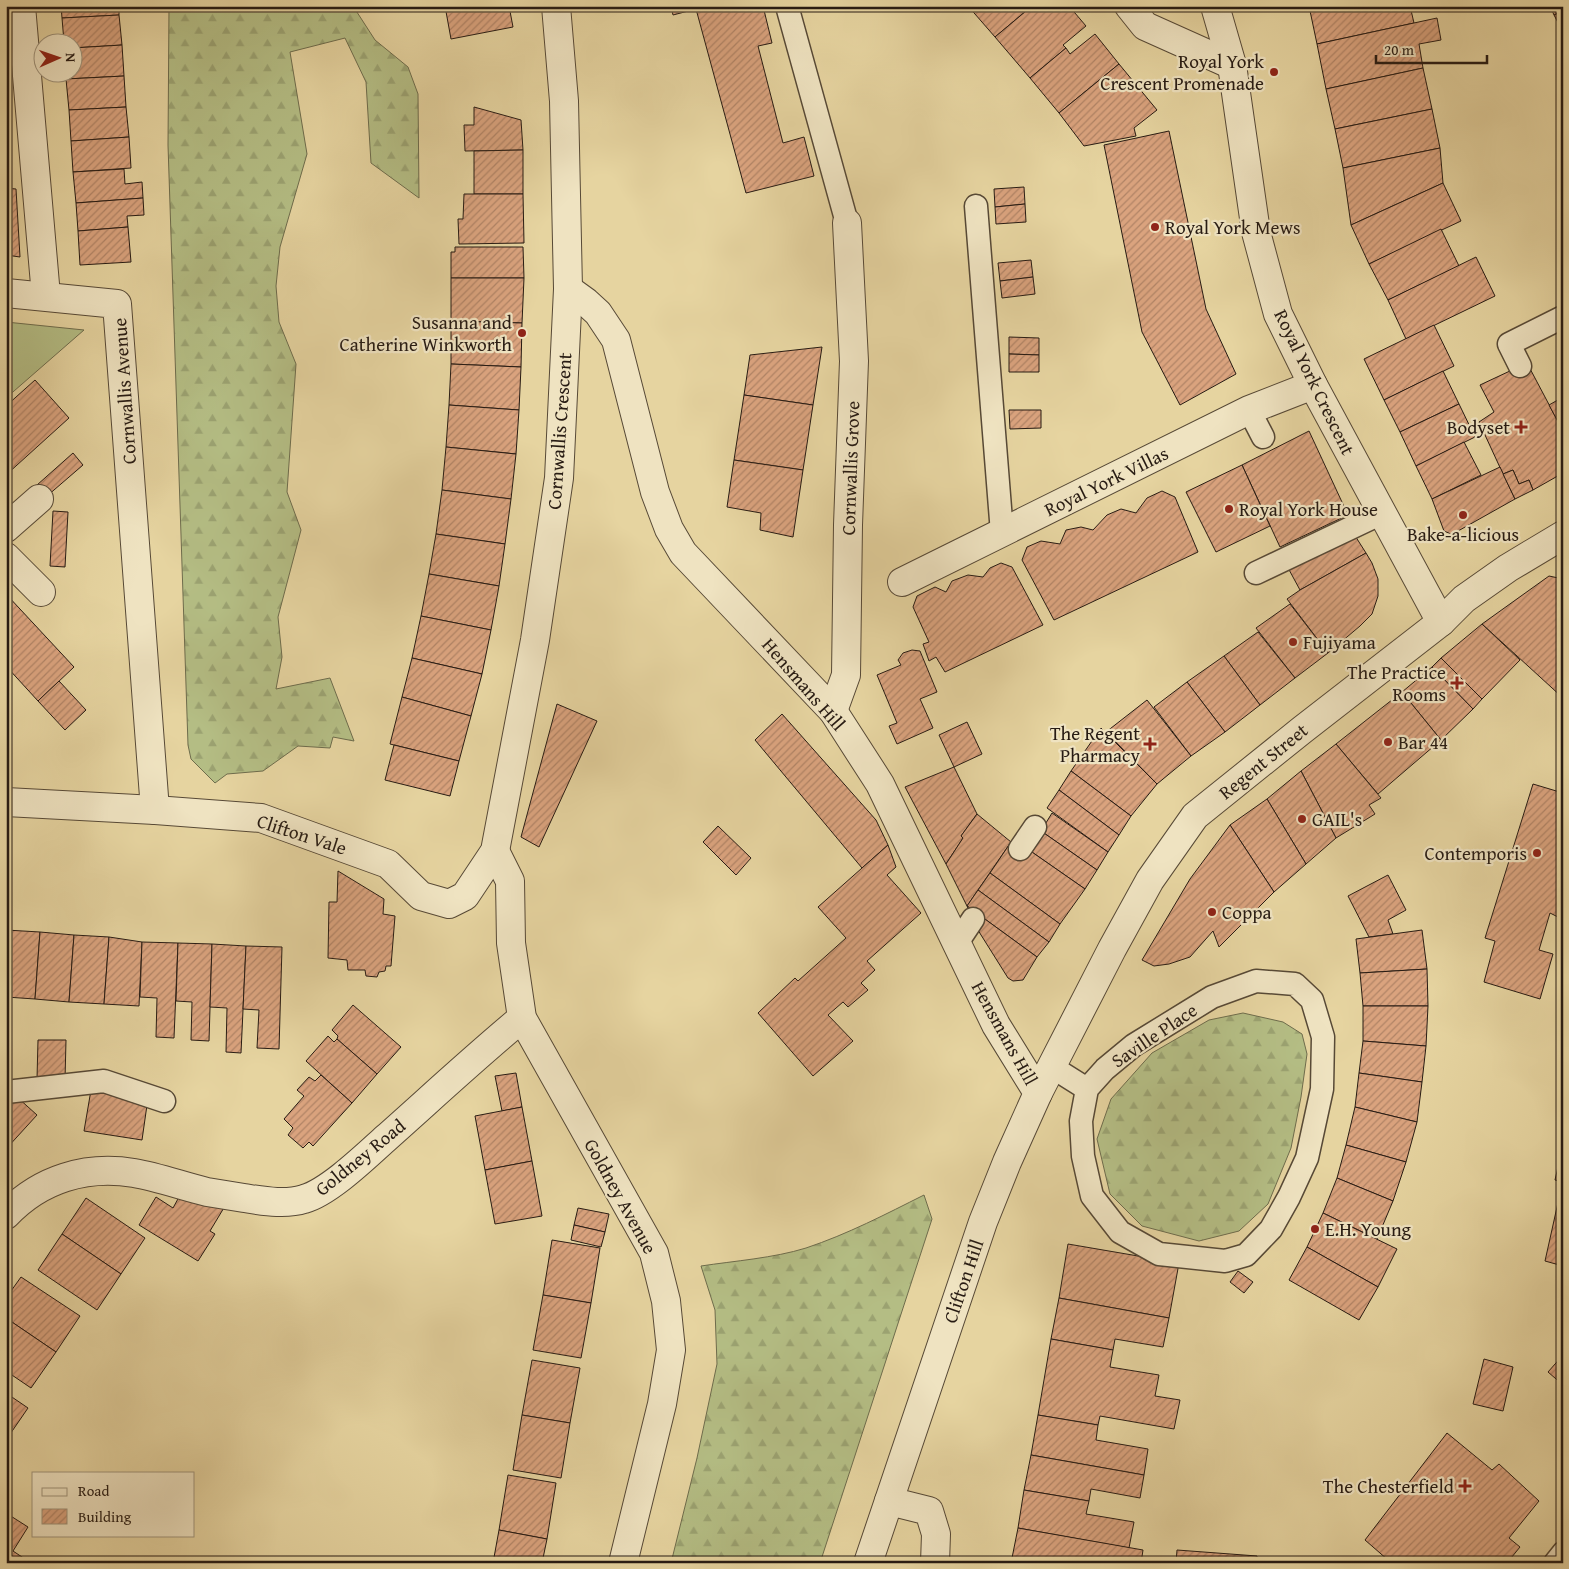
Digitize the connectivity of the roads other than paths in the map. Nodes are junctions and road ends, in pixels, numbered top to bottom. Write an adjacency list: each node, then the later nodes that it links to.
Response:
1 (21, 6): 6 (street)
2 (556, 6): 10 (street, Cornwallis Crescent)
3 (787, 6): 9 (lane)
4 (1129, 6): 7 (street)
5 (1215, 6): 7 (street, Royal York Crescent)
6 (15, 40): 12 (street)
7 (1232, 65): 15 (street, Royal York Crescent)
8 (976, 206): 21 (lane)
9 (847, 223): 28 (street, Cornwallis Grove)
10 (568, 289): 28 (street, Hensmans Hill); 33 (street, Cornwallis Crescent)
11 (6, 293): 12 (street)
12 (46, 296): 30 (street, Cornwallis Avenue)
13 (1563, 317): 14 (lane)
14 (1520, 366)
15 (1313, 385): 16 (street, Royal York Villas); 19 (street, Royal York Crescent)
16 (1249, 410): 17 (lane); 21 (street, Royal York Villas)
17 (1263, 437)
18 (39, 498): 20 (street)
19 (1382, 513): 24 (lane); 27 (street, Royal York Crescent)
20 (6, 528)
21 (1002, 533): 25 (street, Royal York Villas)
22 (1563, 535): 27 (street, Regent Street)
23 (6, 558): 26 (street)
24 (1256, 572)
25 (902, 582)
26 (41, 592)
27 (1441, 622): 37 (street, Regent Street)
28 (833, 711): 35 (street, Hensmans Hill)
29 (6, 802): 30 (street, Clifton Vale)
30 (155, 810): 33 (street, Clifton Vale)
31 (1035, 827): 32 (lane)
32 (1020, 849)
33 (495, 851): 36 (street)
34 (973, 919): 35 (lane)
35 (957, 943): 40 (street, Hensmans Hill)
36 (522, 1018): 42 (street, Goldney Road); 45 (street, Goldney Avenue)
37 (1052, 1067): 38 (lane); 40 (street, Clifton Hill)
38 (1087, 1089): 38 (lane, Saville Place)
39 (6, 1092): 41 (lane)
40 (1038, 1093): 43 (street, Clifton Hill)
41 (164, 1102)
42 (6, 1215)
43 (888, 1501): 46 (street, Clifton Hill); 47 (street)
44 (1563, 1553): 48 (lane)
45 (623, 1563)
46 (868, 1563)
47 (935, 1563)
48 (1555, 1563)

